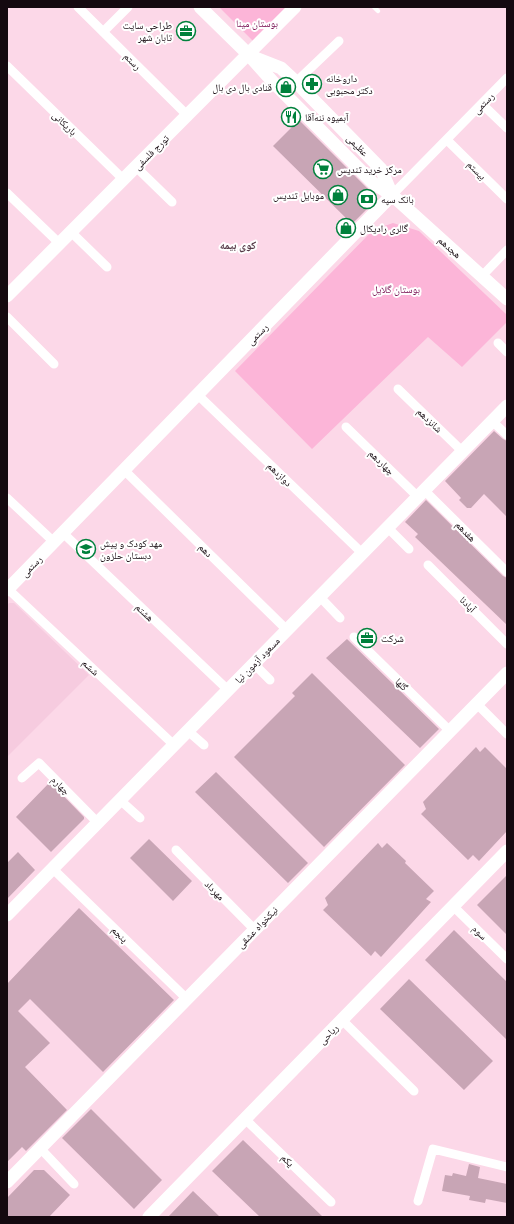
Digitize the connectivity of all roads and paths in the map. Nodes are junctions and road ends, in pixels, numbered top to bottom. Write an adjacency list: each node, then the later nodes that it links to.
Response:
1 (78, 7): 5 (street, رستم)
2 (128, 7): 5 (street)
3 (200, 7): 7 (street, عظیمی)
4 (295, 7): 7 (street, تورج فلسفی)
5 (103, 32): 12 (street, رستم)
6 (339, 41): 10 (street)
7 (248, 54): 10 (street, عظیمی); 12 (street, تورج فلسفی); 18 (street, عظیمی)
8 (7, 66): 16 (street, باریکانی)
9 (507, 78): 11 (street, رستمی)
10 (296, 82): 18 (street, عظیمی)
11 (482, 104): 13 (street); 14 (street, رستمی)
12 (187, 115): 15 (street, تورج فلسفی)
13 (507, 128)
14 (447, 140): 18 (street, رستمی); 19 (street, بیستم)
15 (136, 167): 16 (street, تورج فلسفی); 20 (street)
16 (123, 179): 21 (street, تورج فلسفی)
17 (7, 193): 22 (street)
18 (392, 196): 25 (street, هجدهم); 33 (street, رستمی)
19 (507, 199)
20 (172, 202)
21 (71, 232): 22 (street, تورج فلسفی); 24 (street)
22 (59, 244): 26 (street, تورج فلسفی)
23 (507, 250): 25 (street)
24 (107, 267)
25 (482, 276): 27 (street, هجدهم)
26 (7, 296)
27 (507, 299)
28 (7, 317): 31 (street)
29 (498, 343): 30 (street)
30 (507, 352)
31 (54, 364)
32 (398, 389): 38 (street, شانزدهم)
33 (198, 395): 39 (street, رستمی); 45 (street, دوازدهم)
34 (507, 406): 35 (street, مسعود آزمون نیا)
35 (492, 421): 37 (street); 38 (street, مسعود آزمون نیا)
36 (346, 427): 40 (street, چهاردهم)
37 (507, 436)
38 (462, 451): 40 (street, مسعود آزمون نیا)
39 (124, 470): 43 (street, رستمی); 51 (street, دهم)
40 (421, 493): 42 (street, مسعود آزمون نیا); 47 (street, هفدهم)
41 (7, 498): 43 (street, هشتم)
42 (388, 527): 44 (street); 45 (street, مسعود آزمون نیا)
43 (58, 538): 48 (street, رستمی); 57 (street, هشتم)
44 (409, 549)
45 (362, 553): 49 (street, مسعود آزمون نیا)
46 (428, 564): 53 (street, آپادنا)
47 (507, 572)
48 (8, 590): 62 (street, ششم)
49 (320, 597): 50 (street); 51 (street, مسعود آزمون نیا)
50 (340, 618)
51 (287, 630): 54 (street, مسعود آزمون نیا)
52 (354, 637): 60 (street, گلها)
53 (507, 644)
54 (254, 664): 56 (street); 57 (street, مسعود آزمون نیا)
55 (507, 673): 58 (street, نیکخواه عشقی)
56 (270, 680)
57 (228, 690): 59 (street, مسعود آزمون نیا)
58 (477, 704): 60 (street, نیکخواه عشقی); 61 (street)
59 (188, 730): 62 (street, مسعود آزمون نیا); 63 (street)
60 (450, 731): 73 (street, نیکخواه عشقی)
61 (507, 734)
62 (174, 745): 65 (street, مسعود آزمون نیا)
63 (204, 745)
64 (22, 778): 67 (street, چهارم)
65 (120, 800): 66 (street); 67 (street, مسعود آزمون نیا)
66 (140, 818)
67 (98, 822): 70 (street, مسعود آزمون نیا)
68 (176, 850): 73 (street, مهرداد)
69 (507, 851): 71 (street, ریاحی)
70 (53, 869): 72 (street, مسعود آزمون نیا); 75 (street, پنجم)
71 (453, 906): 74 (street, سوم); 76 (street, ریاحی)
72 (7, 915)
73 (255, 930): 75 (street, نیکخواه عشقی)
74 (507, 958)
75 (187, 999): 79 (street, نیکخواه عشقی)
76 (342, 1020): 77 (street); 78 (street, ریاحی)
77 (414, 1091)
78 (245, 1118): 84 (street, یکم); 85 (street, ریاحی)
79 (40, 1148): 81 (street, نیکخواه عشقی); 82 (street)
80 (507, 1167): 83 (street)
81 (7, 1182)
82 (74, 1184)
83 (418, 1201)
84 (332, 1202)
85 (149, 1217)

